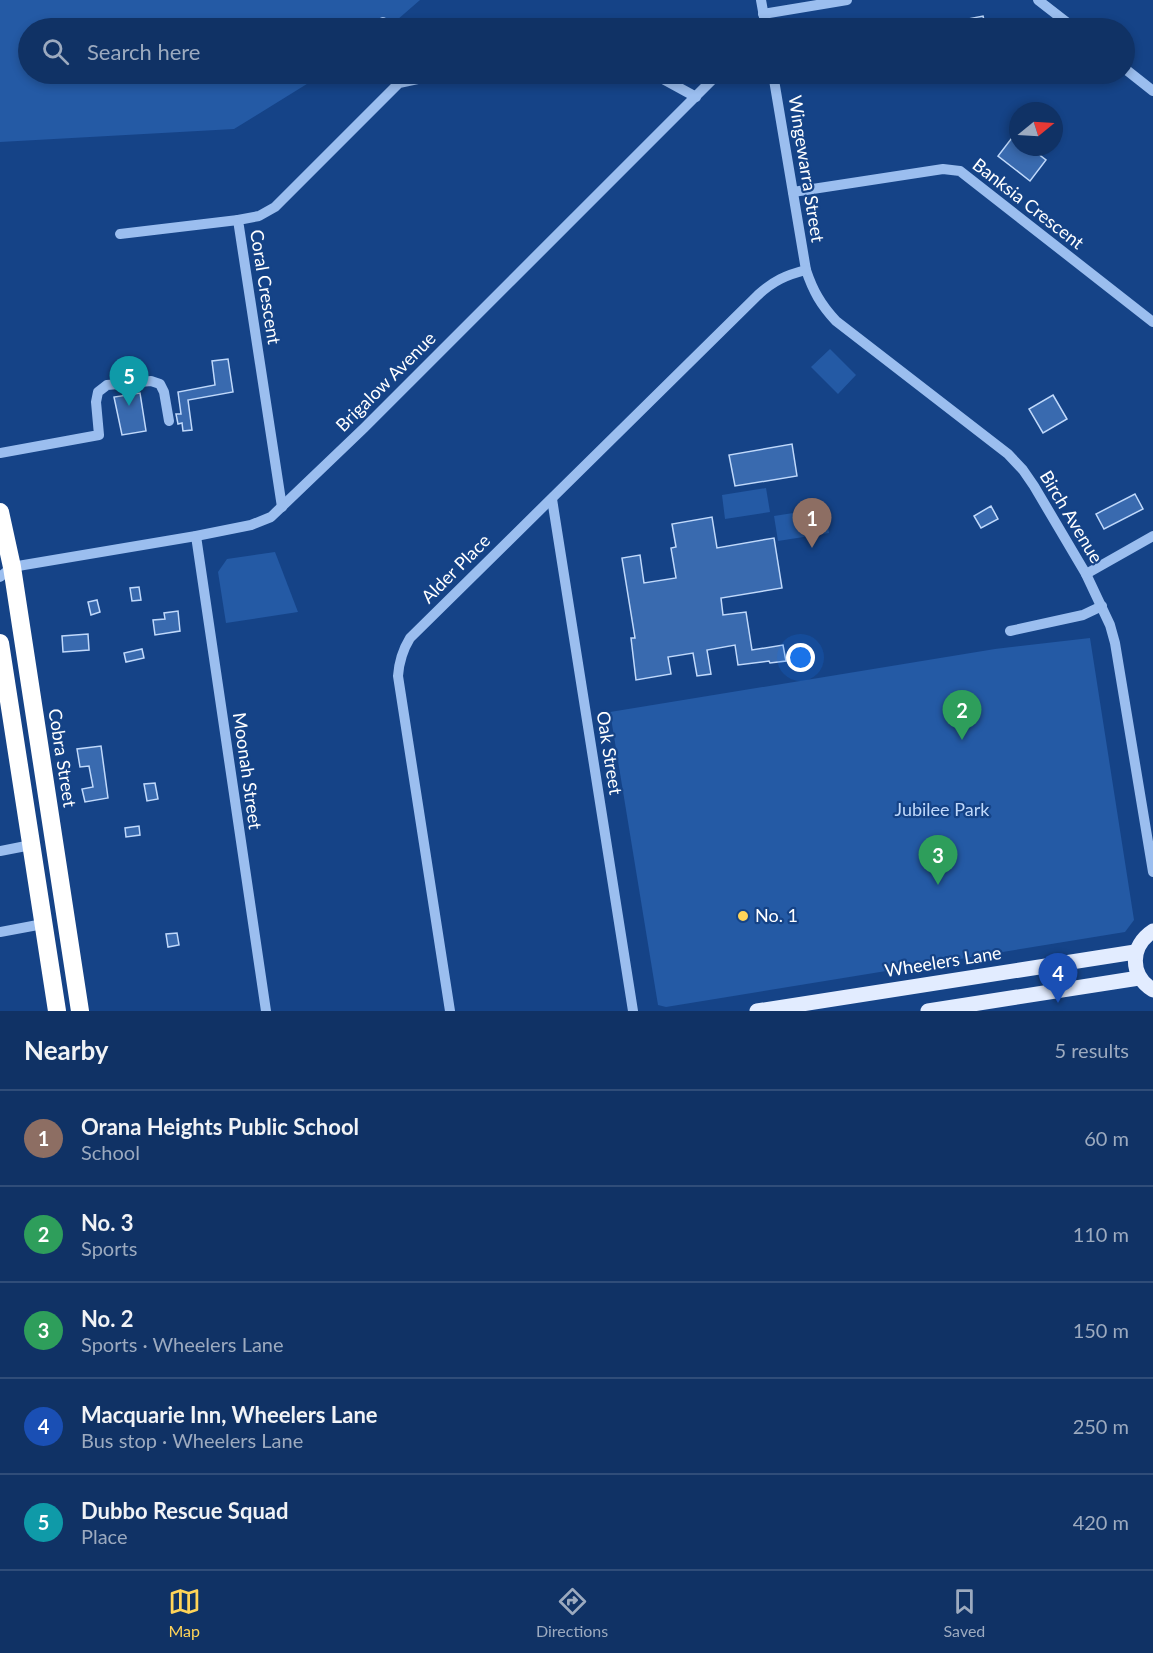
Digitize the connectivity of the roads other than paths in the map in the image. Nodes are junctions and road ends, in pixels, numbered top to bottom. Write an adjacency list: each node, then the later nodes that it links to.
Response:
1 (761, 0): 4 (street)
2 (847, 0): 4 (street)
3 (1038, 0): 6 (street)
4 (763, 14): 5 (street)
5 (764, 18)
6 (1061, 18)
7 (1135, 75): 12 (street)
8 (391, 84): 15 (street, Coral Crescent)
9 (672, 84): 13 (street)
10 (708, 84): 13 (street, Brigalow Avenue)
11 (775, 84): 14 (street, Wingewarra Street)
12 (1151, 86)
13 (696, 97): 22 (street, Brigalow Avenue)
14 (793, 192): 17 (street, Wingewarra Street); 18 (street, Banksia Crescent)
15 (238, 220): 16 (street); 22 (street, Coral Crescent)
16 (120, 234)
17 (806, 270): 21 (street, Alder Place); 27 (street, Birch Avenue)
18 (1153, 322)
19 (169, 420): 20 (street)
20 (0, 453)
21 (552, 499): 44 (street, Alder Place); 45 (street, Oak Street)
22 (282, 507): 24 (street, Brigalow Avenue)
23 (0, 512): 26 (highway, Cobra Street)
24 (196, 536): 26 (street, Brigalow Avenue); 43 (street, Moonah Street)
25 (1153, 536): 27 (street)
26 (6, 572): 42 (highway, Cobra Street)
27 (1086, 574): 28 (street, Birch Avenue)
28 (1102, 606): 29 (street); 34 (street, Birch Avenue)
29 (1010, 631)
30 (0, 643): 31 (highway)
31 (5, 709): 32 (highway)
32 (31, 845): 33 (street); 35 (highway)
33 (0, 851)
34 (1153, 872)
35 (43, 924): 37 (street); 41 (highway)
36 (1153, 931): 38 (main road)
37 (0, 932)
38 (1136, 952): 39 (main road); 46 (main road, Wheelers Lane)
39 (1140, 978): 40 (main road); 47 (main road)
40 (1153, 990)
41 (57, 1011)
42 (80, 1011)
43 (266, 1011)
44 (450, 1011)
45 (633, 1011)
46 (757, 1011)
47 (928, 1011)

